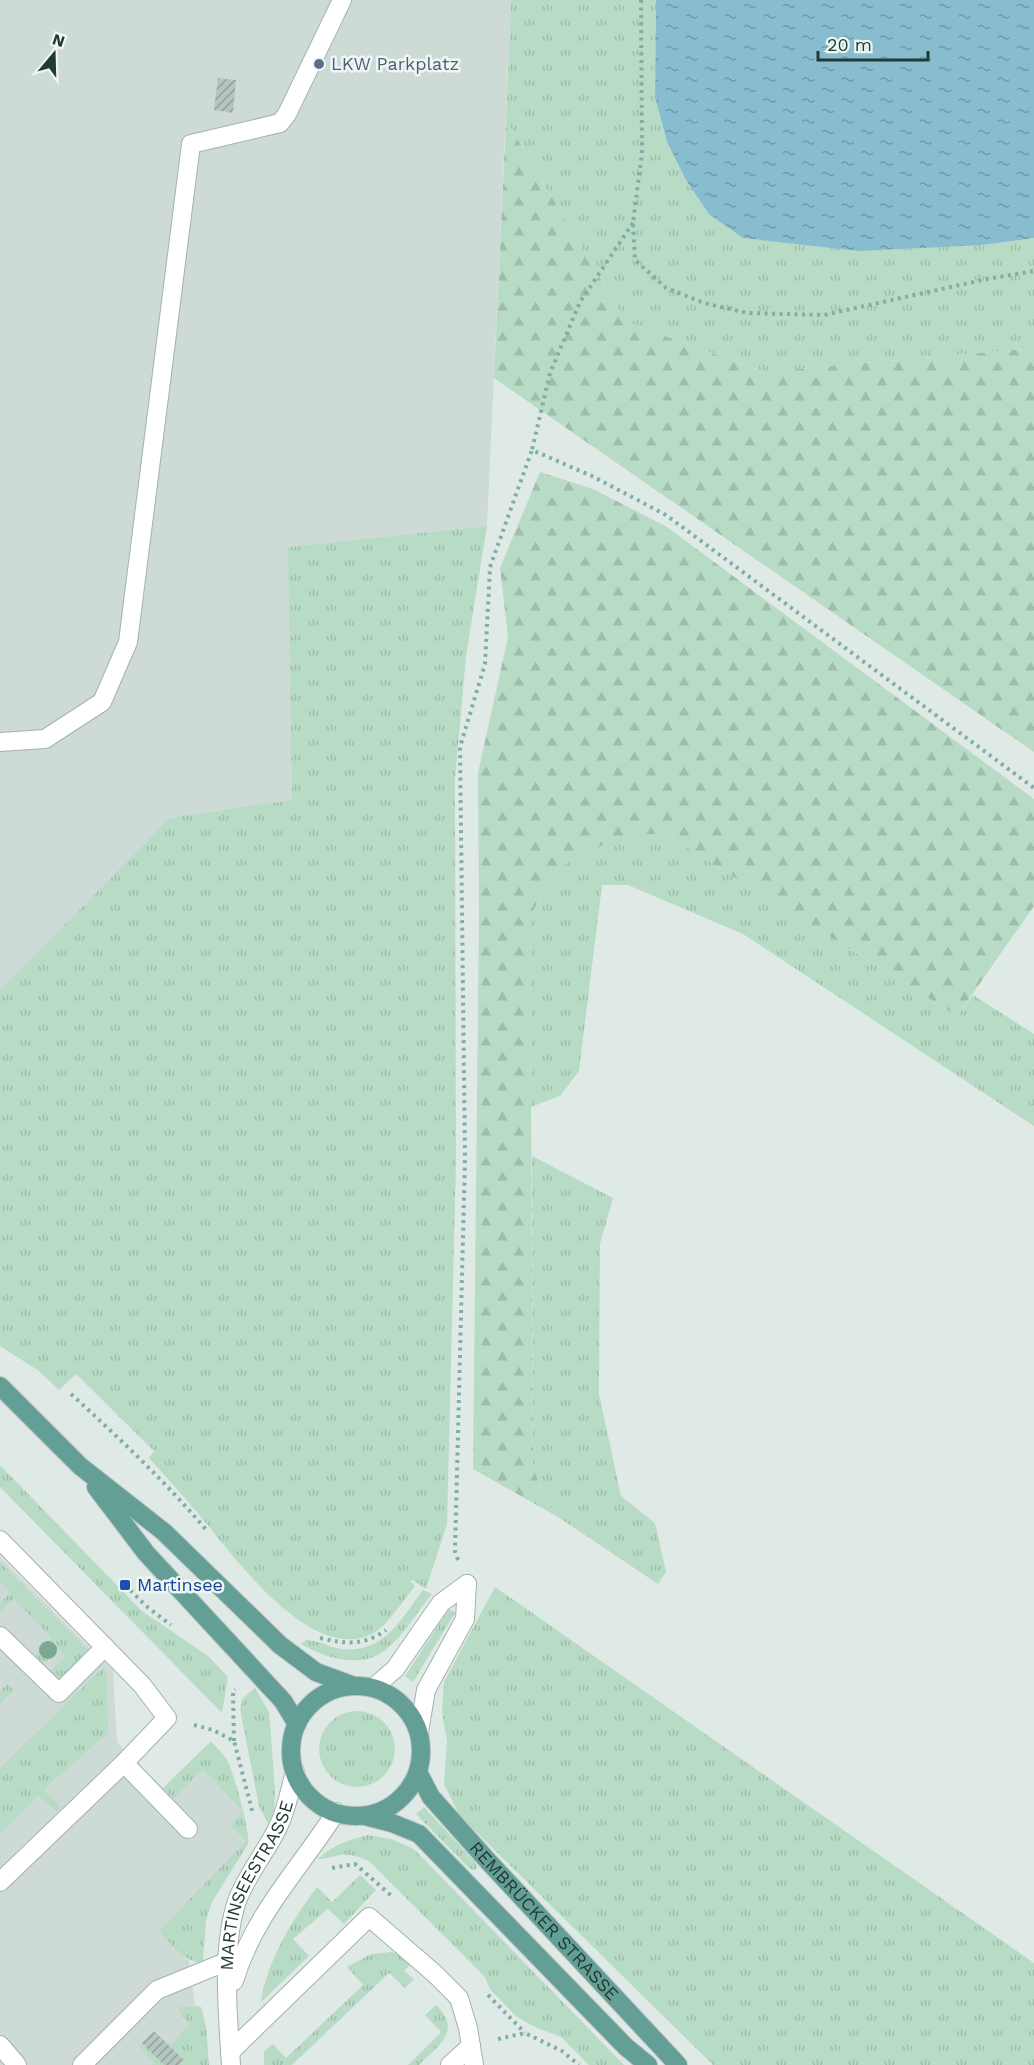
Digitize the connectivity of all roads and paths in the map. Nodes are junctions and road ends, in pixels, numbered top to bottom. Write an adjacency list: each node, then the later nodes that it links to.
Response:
1 (342, 0): 6 (street)
2 (641, 0): 3 (path)
3 (633, 223): 4 (path); 5 (path)
4 (1034, 271)
5 (532, 450): 7 (path); 11 (path)
6 (0, 742)
7 (1034, 788)
8 (0, 1386): 9 (main road, REMBRÜCKER STRASSE)
9 (80, 1466): 16 (main road, REMBRÜCKER STRASSE); 19 (main road, REMBRÜCKER STRASSE)
10 (0, 1540): 15 (street)
11 (467, 1584): 17 (street); 20 (street)
12 (392, 1622): 14 (path)
13 (0, 1636): 15 (street)
14 (318, 1637)
15 (105, 1647): 18 (street)
16 (354, 1686): 17 (main road, REMBRÜCKER STRASSE); 19 (main road, REMBRÜCKER STRASSE)
17 (374, 1688): 20 (main road, REMBRÜCKER STRASSE)
18 (167, 1718): 21 (street); 26 (path)
19 (297, 1724): 22 (main road, REMBRÜCKER STRASSE)
20 (419, 1732): 23 (main road, REMBRÜCKER STRASSE)
21 (124, 1763): 27 (street); 29 (street)
22 (295, 1772): 24 (main road, REMBRÜCKER STRASSE); 31 (street, MARTINSEESTRASSE)
23 (418, 1772): 25 (main road, REMBRÜCKER STRASSE); 42 (main road, REMBRÜCKER STRASSE)
24 (336, 1812): 25 (main road, REMBRÜCKER STRASSE); 32 (street, MARTINSEESTRASSE)
25 (363, 1815): 41 (main road, REMBRÜCKER STRASSE)
26 (256, 1822)
27 (188, 1829)
28 (322, 1869): 30 (path)
29 (0, 1882)
30 (381, 1886)
31 (228, 1961): 32 (street, MARTINSEESTRASSE); 37 (street)
32 (228, 2000): 35 (street, MARTINSEESTRASSE)
33 (0, 2046): 36 (street)
34 (471, 2046): 35 (street); 38 (street); 39 (street); 40 (path)
35 (230, 2058)
36 (17, 2065)
37 (82, 2065)
38 (450, 2065)
39 (474, 2065)
40 (579, 2065)
41 (648, 2065)
42 (678, 2065)

